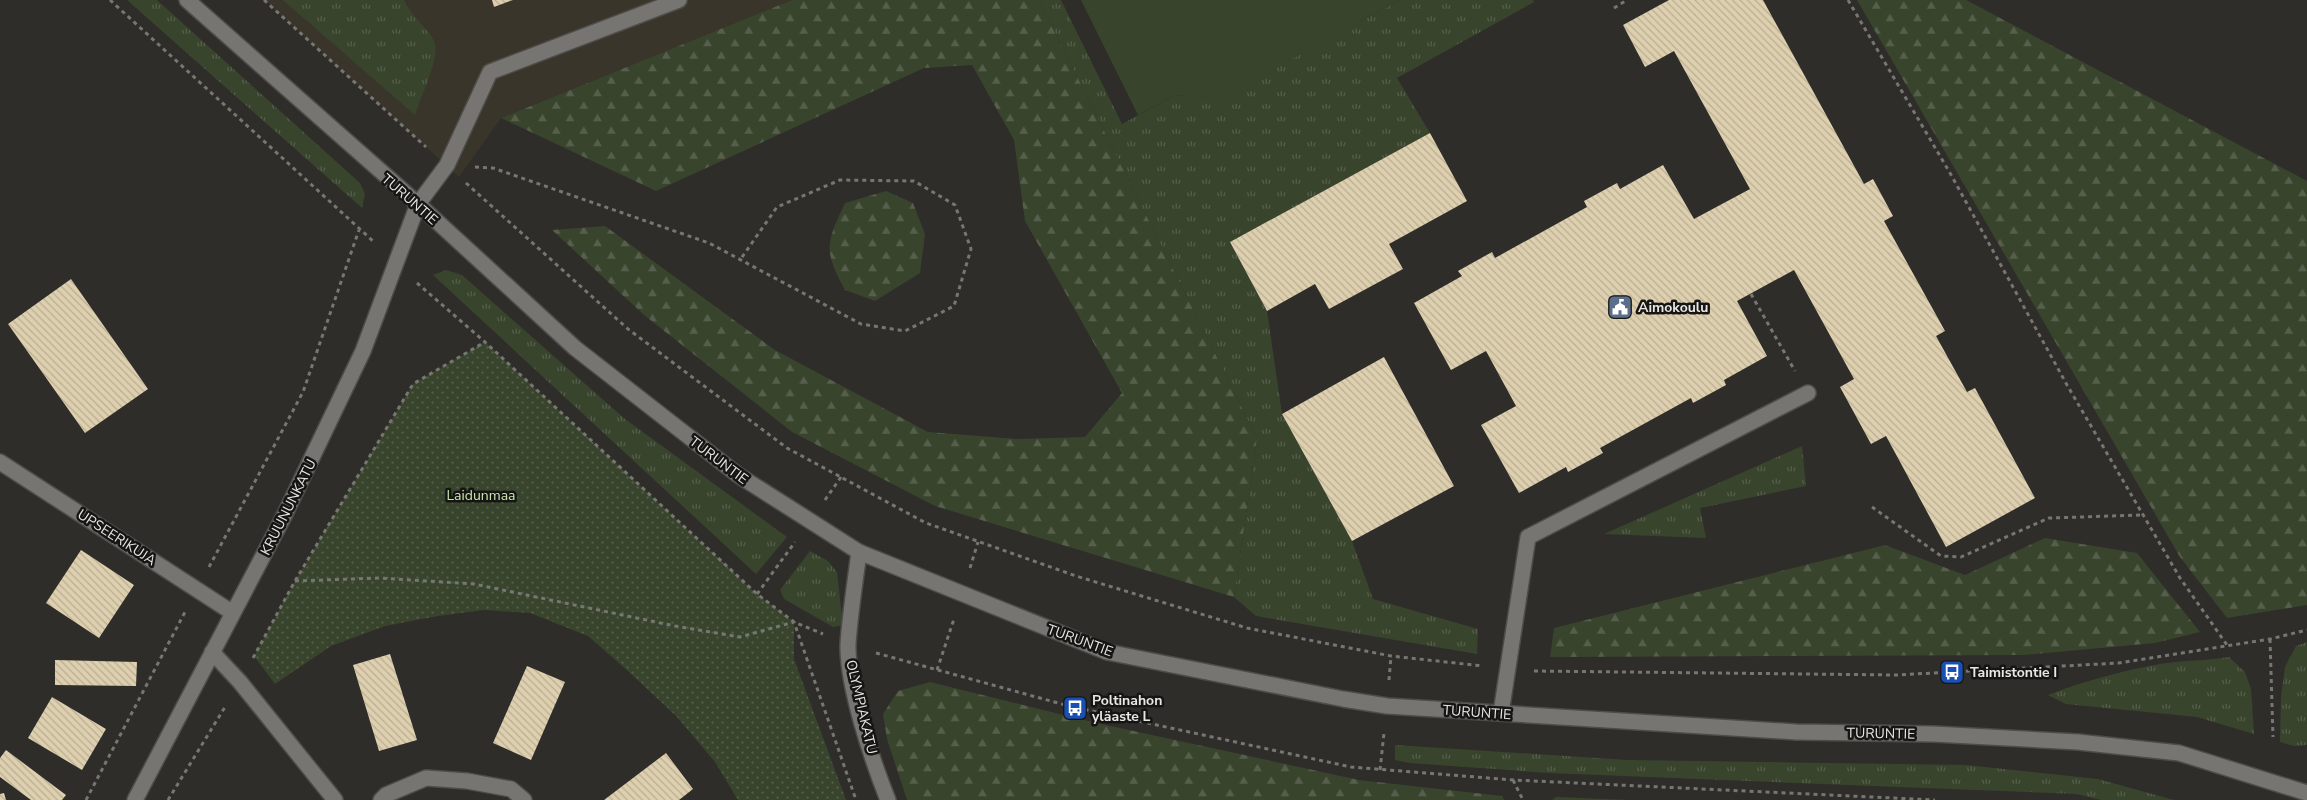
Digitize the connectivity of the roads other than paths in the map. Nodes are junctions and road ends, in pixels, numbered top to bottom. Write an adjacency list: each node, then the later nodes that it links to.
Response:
1 (187, 0): 3 (main road, TURUNTIE)
2 (679, 0): 3 (main road, KRUUNUNKATU)
3 (418, 204): 6 (main road, TURUNTIE); 7 (main road, KRUUNUNKATU)
4 (1808, 393): 9 (main road)
5 (0, 462): 7 (main road, UPSEERIKUJA)
6 (859, 552): 9 (main road, TURUNTIE); 15 (main road, OLYMPIAKATU)
7 (233, 613): 8 (main road, KRUUNUNKATU)
8 (212, 652): 11 (main road, KRUUNUNKATU); 12 (main road)
9 (1501, 713): 10 (main road, TURUNTIE)
10 (2307, 793)
11 (135, 800)
12 (336, 800)
13 (381, 800): 14 (main road)
14 (524, 800)
15 (888, 800)

